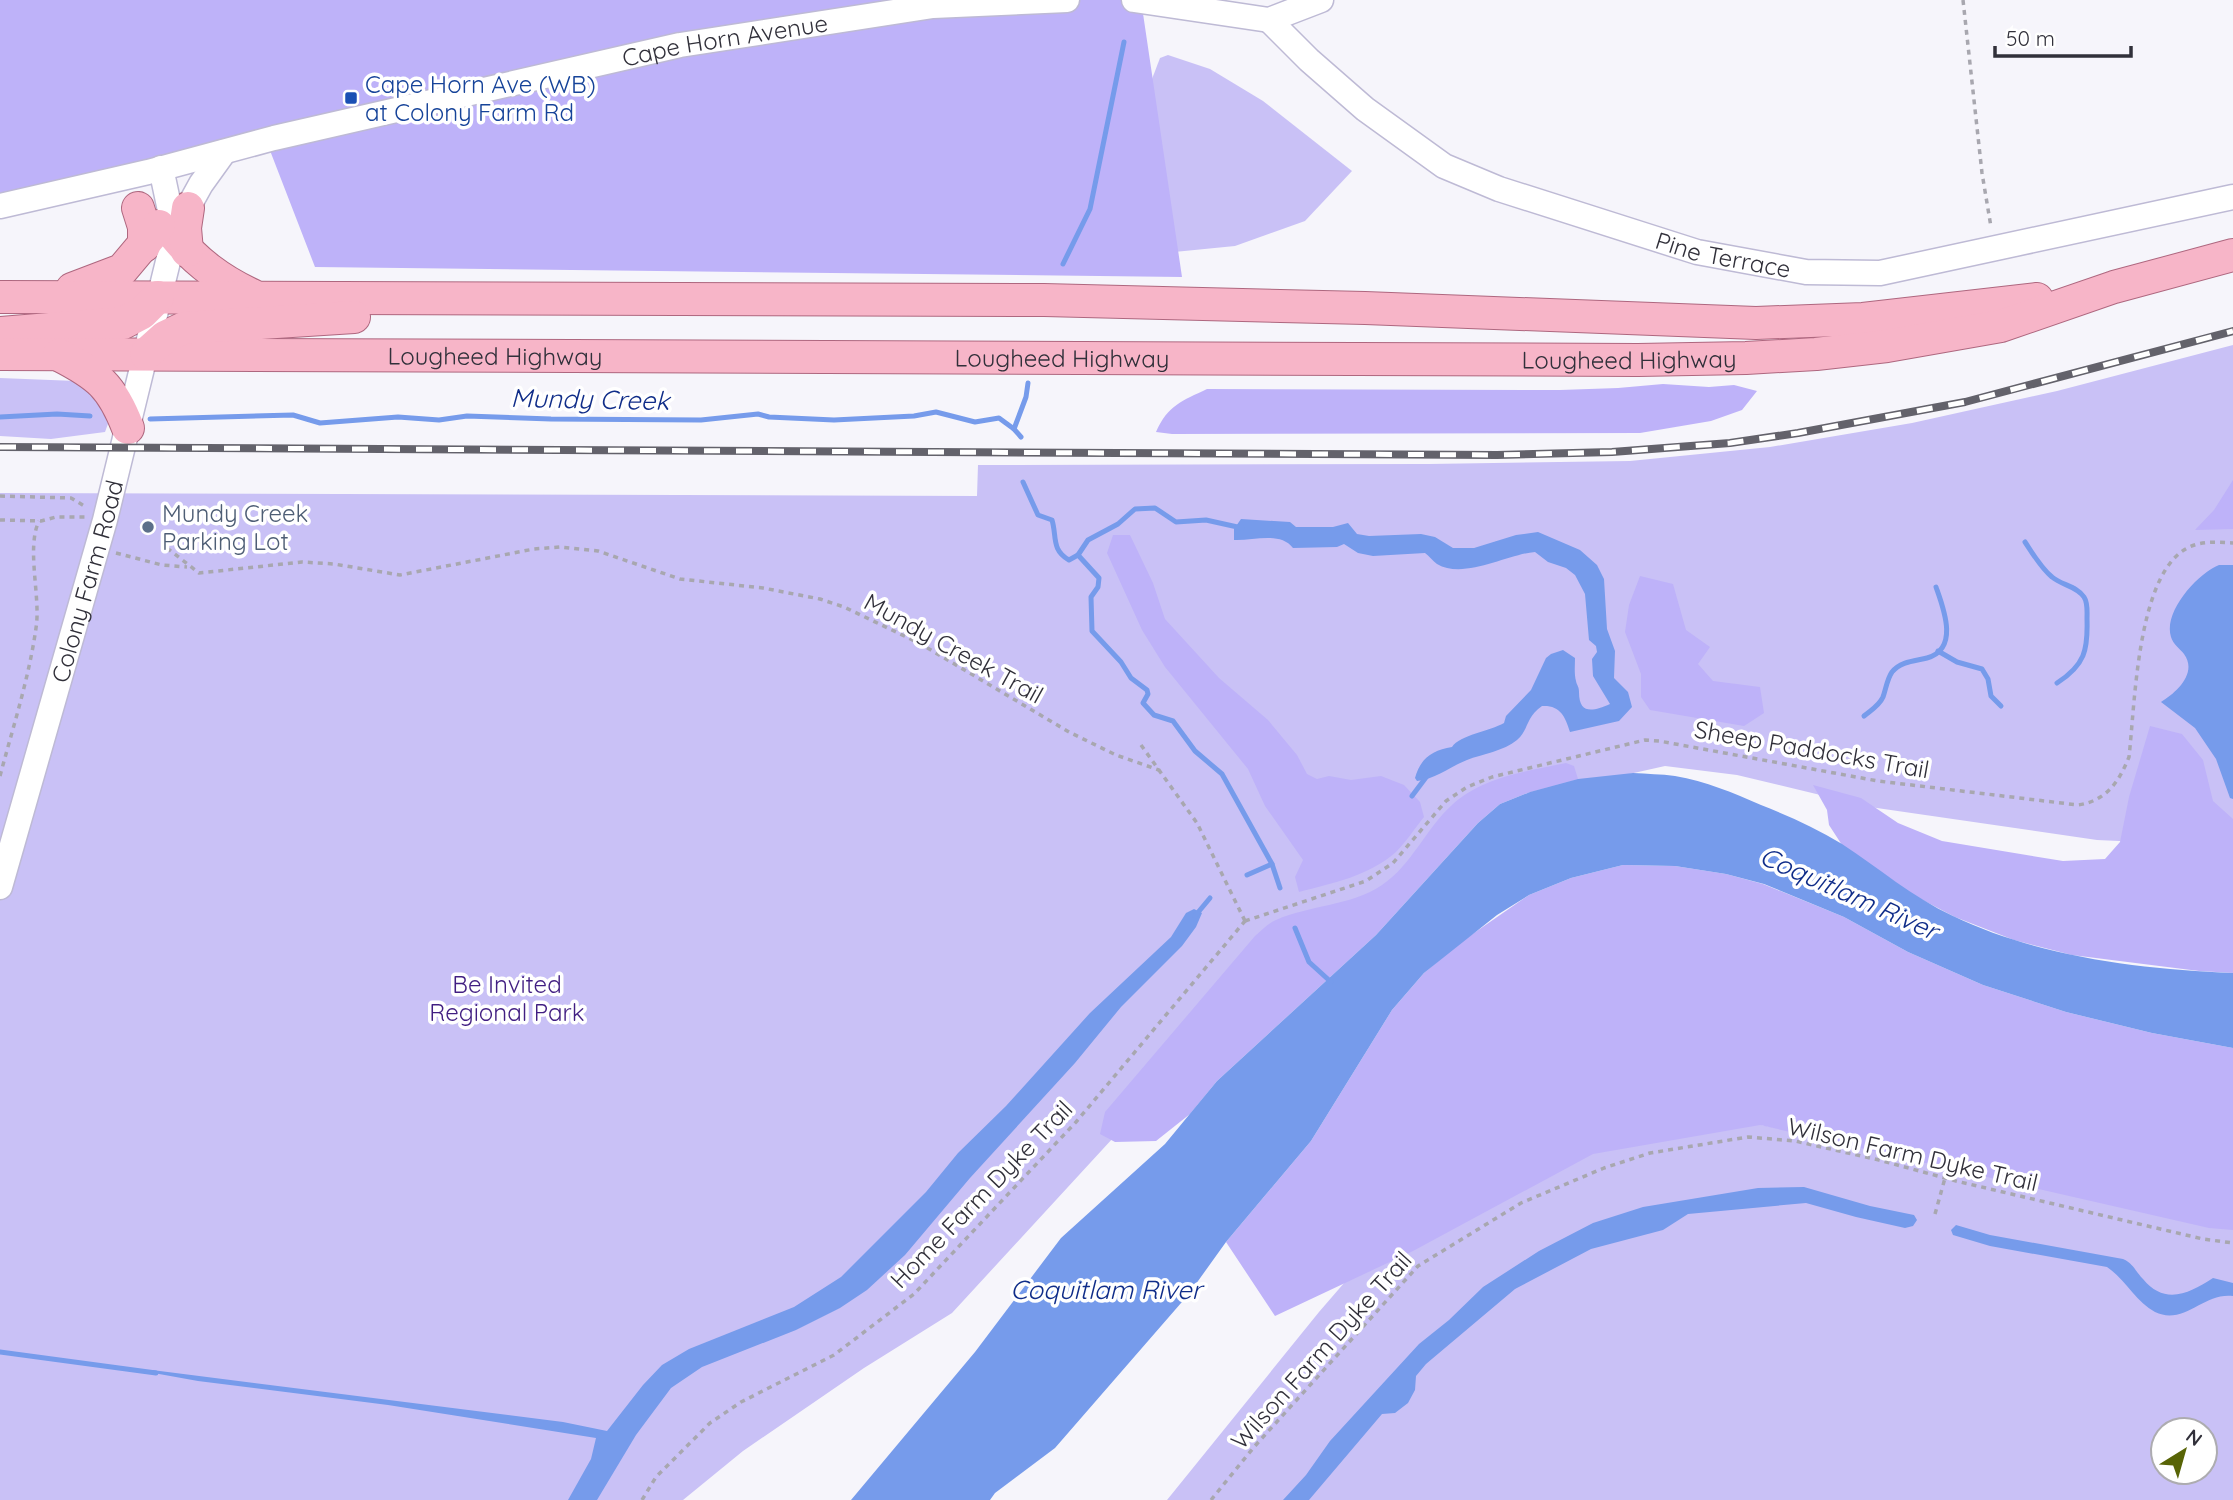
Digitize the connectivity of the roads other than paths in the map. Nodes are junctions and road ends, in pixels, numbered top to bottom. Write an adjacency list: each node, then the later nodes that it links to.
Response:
1 (1067, 0): 5 (street, Cape Horn Avenue)
2 (1134, 0): 4 (street)
3 (1321, 0): 4 (street)
4 (1269, 20): 8 (street, Pine Terrace)
5 (224, 152): 6 (street, Cape Horn Avenue); 10 (street)
6 (154, 170): 7 (street, Cape Horn Avenue); 10 (street, Colony Farm Road)
7 (101, 182): 9 (street, Cape Horn Avenue); 10 (street)
8 (2233, 197)
9 (0, 206)
10 (164, 243): 14 (main road, Lougheed Highway); 14 (main road); 15 (main road, Lougheed Highway); 15 (main road); 17 (main road); 20 (street, Colony Farm Road)
11 (2233, 256): 12 (main road, Lougheed Highway)
12 (2114, 287): 16 (main road, Lougheed Highway); 20 (main road, Lougheed Highway)
13 (0, 296): 14 (main road, Lougheed Highway)
14 (43, 296)
15 (256, 297): 16 (main road, Lougheed Highway)
16 (600, 298): 20 (main road)
17 (0, 333)
18 (0, 354): 19 (main road, Lougheed Highway)
19 (58, 354): 20 (main road, Lougheed Highway); 21 (main road)
20 (146, 354): 21 (street, Colony Farm Road)
21 (128, 428): 22 (street, Colony Farm Road)
22 (0, 887)

